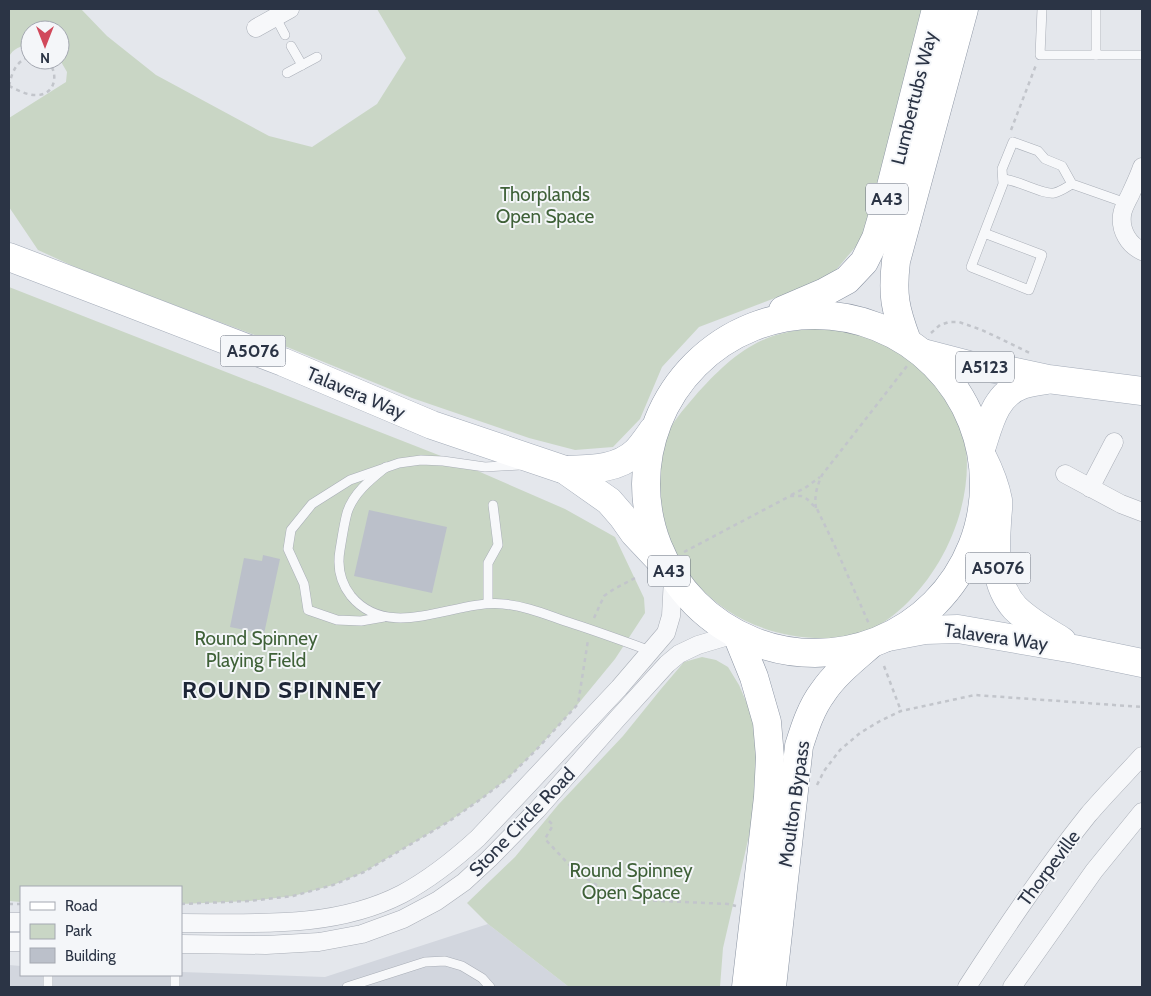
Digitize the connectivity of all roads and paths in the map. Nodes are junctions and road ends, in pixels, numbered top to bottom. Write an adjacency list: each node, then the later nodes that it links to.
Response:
1 (936, 9): 26 (main road, Lumbertubs Way / A43)
2 (964, 9): 27 (main road, Lumbertubs Way / A43)
3 (1042, 9): 9 (lane)
4 (1096, 9): 10 (lane)
5 (278, 11): 6 (street); 7 (lane)
6 (256, 28)
7 (285, 35)
8 (292, 46): 14 (lane)
9 (1040, 55): 10 (lane); 18 (path)
10 (1096, 55): 11 (lane)
11 (1142, 55)
12 (317, 56): 14 (lane)
13 (20, 61): 17 (path, bridge)
14 (302, 65): 16 (lane)
15 (53, 70): 17 (path)
16 (287, 73)
17 (9, 86)
18 (1010, 135)
19 (1142, 167): 22 (street)
20 (1003, 179): 21 (lane); 21 (lane); 23 (lane)
21 (1072, 184): 22 (lane)
22 (1126, 203): 24 (street)
23 (984, 233): 23 (lane)
24 (1142, 251)
25 (9, 257): 34 (main road, Talavera Way / A5076)
26 (753, 326): 27 (main road, A43); 30 (main road, A43)
27 (918, 348): 28 (main road, A5123); 28 (path); 32 (main road, A43); 36 (path)
28 (1042, 368): 29 (main road, A5123); 32 (main road, A5123)
29 (1142, 391)
30 (653, 430): 34 (main road, Talavera Way / A5076); 42 (main road, A43)
31 (1114, 442): 37 (street)
32 (982, 452): 48 (main road, A43); 49 (main road, Talavera Way / A5076)
33 (386, 467): 34 (lane); 45 (lane); 45 (lane)
34 (554, 467): 42 (main road, Talavera Way / A5076)
35 (1065, 474): 37 (street)
36 (822, 475): 38 (path); 40 (path)
37 (1090, 488): 41 (street)
38 (790, 496): 40 (path); 42 (path)
39 (493, 504): 44 (lane)
40 (816, 508): 48 (path)
41 (1142, 512)
42 (675, 566): 47 (main road, A43); 50 (street, Stone Circle Road)
43 (635, 578): 46 (path)
44 (488, 603): 45 (lane); 46 (lane)
45 (386, 617)
46 (590, 629): 50 (lane); 55 (path)
47 (736, 634): 48 (main road, A43); 58 (street, Stone Circle Road); 61 (main road, Moulton Bypass)
48 (878, 643): 49 (main road, Talavera Way / A5076); 53 (path); 64 (main road, Moulton Bypass / A43)
49 (1074, 648): 51 (main road, Talavera Way / A5076)
50 (651, 650): 57 (street, Stone Circle Road)
51 (1142, 663)
52 (1142, 707): 53 (path)
53 (901, 711): 56 (path)
54 (1142, 756): 68 (street, Thorpeville)
55 (507, 779): 57 (path); 60 (path)
56 (814, 791)
57 (520, 794): 62 (street, Stone Circle Road)
58 (537, 810): 61 (path); 63 (street, Stone Circle Road)
59 (1142, 812): 69 (street, Thorpeville)
60 (182, 904)
61 (754, 908): 67 (main road, Moulton Bypass)
62 (182, 923)
63 (182, 944)
64 (776, 981)
65 (347, 987): 66 (lane)
66 (490, 987)
67 (746, 987)
68 (967, 987)
69 (1012, 987)

